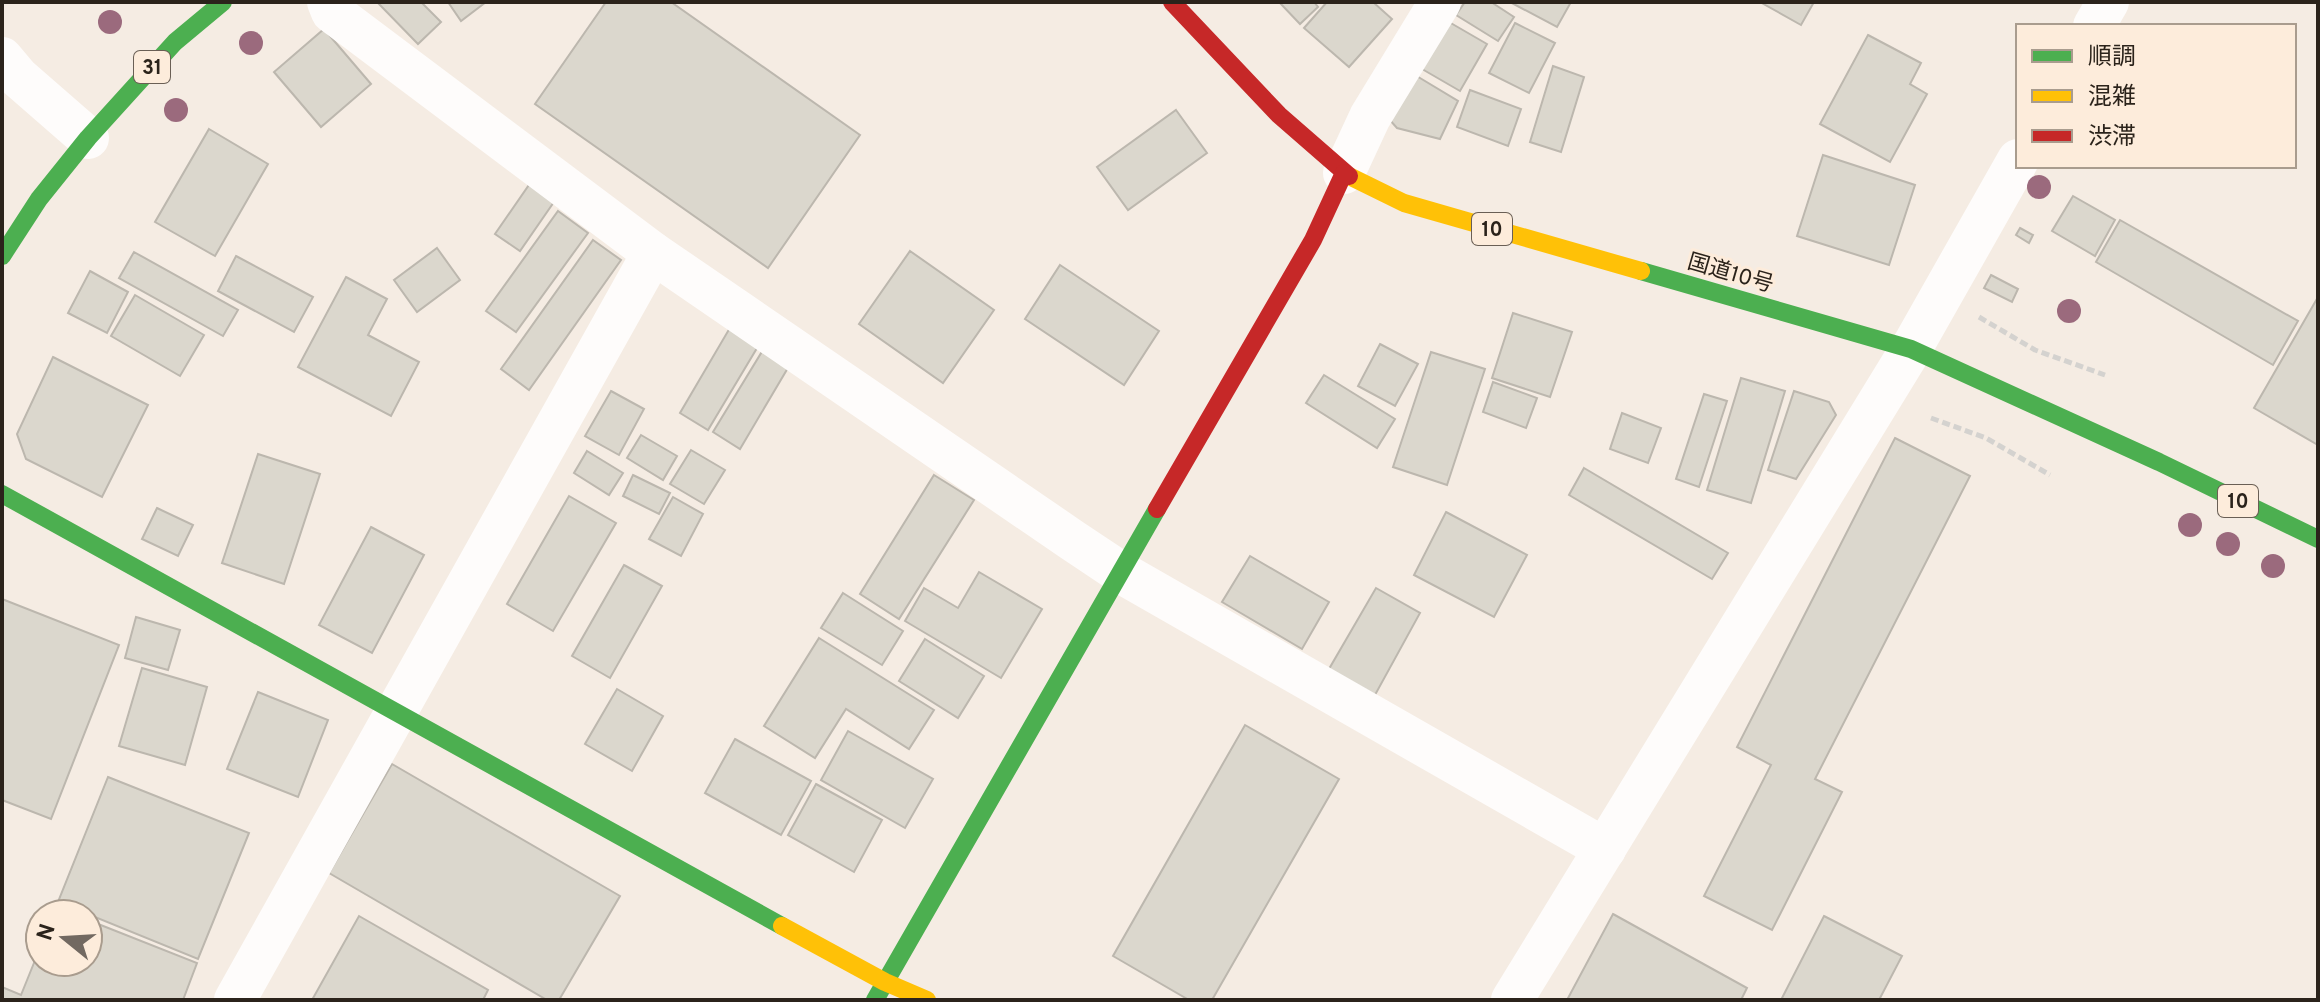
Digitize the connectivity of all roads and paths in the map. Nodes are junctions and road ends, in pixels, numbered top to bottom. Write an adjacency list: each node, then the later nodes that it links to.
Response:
1 (223, 2): 8 (main road, 31)
2 (328, 2): 11 (street)
3 (1172, 2): 10 (main road, 国道10号 / 10)
4 (1440, 2): 10 (street)
5 (2108, 2): 6 (street)
6 (2095, 24)
7 (2, 58): 8 (street)
8 (88, 138): 12 (main road, 31)
9 (2016, 164): 14 (street)
10 (1344, 173): 14 (main road, 国道10号 / 10); 20 (main road)
11 (653, 253): 20 (street); 21 (street)
12 (2, 256)
13 (1979, 317): 15 (path)
14 (1911, 349): 19 (main road, 国道10号 / 10); 22 (street)
15 (2105, 375)
16 (1931, 418): 17 (path)
17 (2050, 475)
18 (2, 494): 21 (main road)
19 (2318, 539)
20 (1120, 572): 22 (street); 23 (main road)
21 (396, 713): 23 (main road); 24 (street)
22 (1605, 849): 27 (street)
23 (885, 982): 25 (main road); 26 (main road)
24 (235, 1000)
25 (875, 1000)
26 (927, 1000)
27 (1512, 1000)

